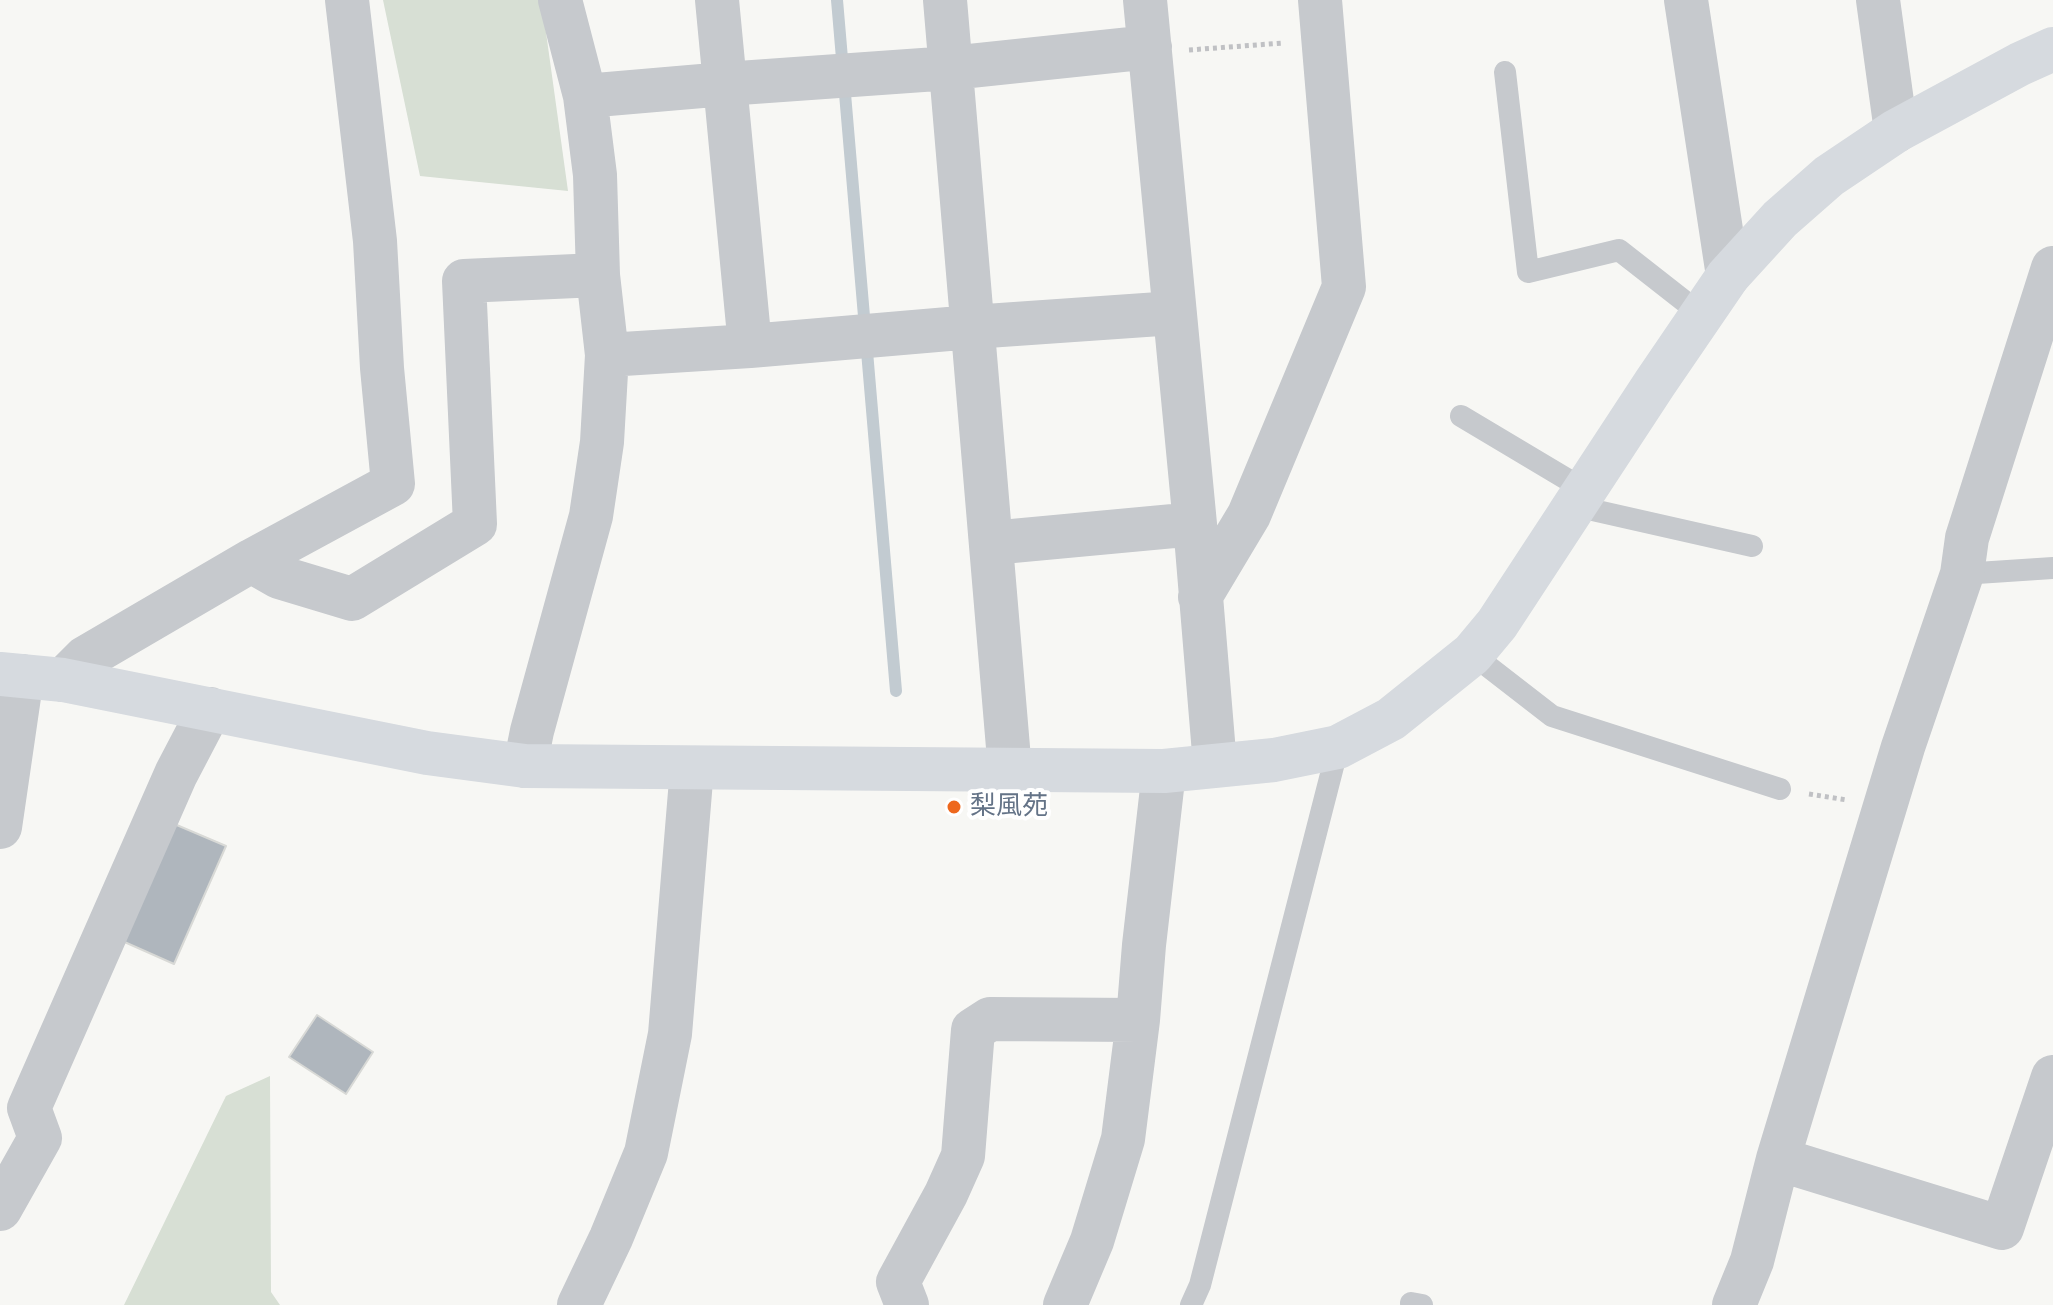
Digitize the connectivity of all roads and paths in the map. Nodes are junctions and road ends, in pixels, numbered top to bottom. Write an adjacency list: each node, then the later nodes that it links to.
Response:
1 (347, 0): 30 (street)
2 (560, 0): 14 (street)
3 (717, 0): 13 (street)
4 (945, 0): 11 (street)
5 (1145, 0): 9 (street)
6 (1686, 0): 18 (street)
7 (1878, 0): 15 (street)
8 (1322, 20): 9 (path); 33 (street)
9 (1150, 47): 11 (street); 19 (street)
10 (2053, 49): 15 (street)
11 (951, 68): 13 (street); 21 (street)
12 (1505, 72): 20 (lane)
13 (725, 84): 14 (street); 22 (street)
14 (585, 96): 17 (street)
15 (1896, 131): 18 (street)
16 (2053, 268): 24 (street)
17 (598, 275): 23 (street); 30 (street)
18 (1728, 276): 20 (street)
19 (1174, 313): 21 (street); 27 (street)
20 (1702, 315): 26 (street)
21 (972, 327): 22 (street); 28 (street)
22 (750, 346): 23 (street)
23 (607, 355): 39 (street)
24 (2036, 370): 32 (street)
25 (1461, 416): 26 (lane)
26 (1580, 498): 29 (lane); 34 (street)
27 (1195, 524): 28 (street); 33 (street)
28 (991, 543): 41 (street)
29 (1752, 546)
30 (251, 561): 35 (street)
31 (2053, 568): 32 (lane)
32 (1962, 574): 44 (street)
33 (1200, 597): 38 (street)
34 (1472, 654): 37 (street); 43 (lane)
35 (28, 677): 36 (street); 45 (street)
36 (210, 709): 39 (street); 48 (street)
37 (1338, 747): 38 (street); 54 (lane)
38 (1215, 765): 42 (street)
39 (525, 766): 40 (street)
40 (692, 768): 41 (street); 51 (street)
41 (1010, 771): 42 (street)
42 (1164, 771): 46 (street)
43 (1780, 789): 44 (path)
44 (1885, 806): 49 (street)
45 (0, 827)
46 (1138, 1020): 52 (street); 53 (street)
47 (2053, 1077): 49 (street)
48 (15, 1101): 50 (street)
49 (1778, 1159): 55 (street)
50 (0, 1209)
51 (579, 1305)
52 (907, 1305)
53 (1065, 1305)
54 (1191, 1305)
55 (1734, 1305)

